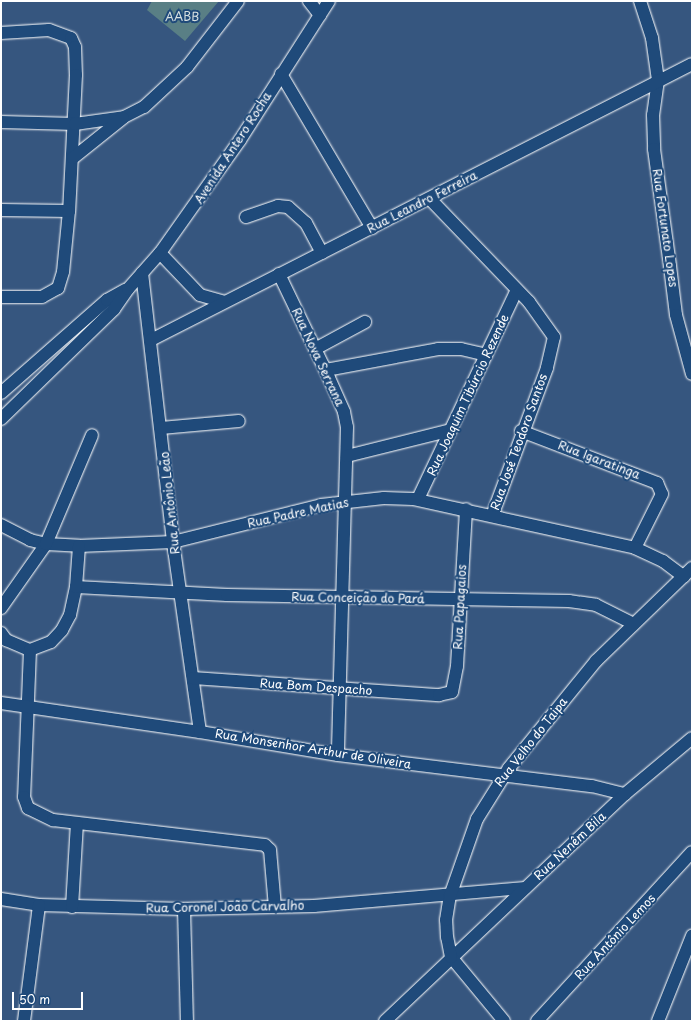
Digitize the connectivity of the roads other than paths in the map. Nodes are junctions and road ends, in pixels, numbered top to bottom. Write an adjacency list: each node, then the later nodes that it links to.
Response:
1 (238, 1): 10 (street)
2 (309, 1): 5 (street)
3 (329, 1): 5 (street, Avenida Antero Rocha)
4 (640, 1): 9 (street, Rua Fortunato Lopes)
5 (320, 15): 8 (street, Avenida Antero Rocha)
6 (1, 32): 12 (street)
7 (692, 64): 9 (street, Rua Leandro Ferreira)
8 (281, 74): 18 (street); 19 (street, Avenida Antero Rocha)
9 (658, 80): 14 (street, Rua Leandro Ferreira); 32 (street, Rua Fortunato Lopes)
10 (124, 118): 12 (street); 13 (street)
11 (1, 122): 12 (street)
12 (75, 124): 13 (street)
13 (73, 158): 16 (street)
14 (430, 199): 18 (street, Rua Leandro Ferreira); 24 (street)
15 (1, 210): 16 (street)
16 (69, 211): 25 (street)
17 (246, 217): 20 (street)
18 (372, 228): 20 (street, Rua Leandro Ferreira)
19 (160, 253): 21 (street, Avenida Antero Rocha); 26 (street)
20 (322, 253): 22 (street, Rua Leandro Ferreira)
21 (142, 274): 23 (street, Avenida Antero Rocha); 28 (street, Rua Antônio Leão)
22 (279, 274): 26 (street, Rua Leandro Ferreira); 29 (street, Rua Nova Serrana)
23 (128, 289): 33 (street, Avenida Antero Rocha); 34 (street, Avenida Antero Rocha)
24 (517, 290): 30 (street, Rua Joaquim Tibúrcio Rezende); 38 (street, Rua José Teodoro Santos)
25 (1, 297)
26 (224, 302): 28 (street, Rua Leandro Ferreira)
27 (365, 322): 29 (street)
28 (151, 340): 36 (street, Rua Antônio Leão)
29 (315, 349): 31 (street, Rua Nova Serrana)
30 (486, 355): 31 (street); 37 (street, Rua Joaquim Tibúrcio Rezende)
31 (326, 370): 40 (street, Rua Nova Serrana)
32 (692, 374)
33 (1, 393)
34 (1, 419)
35 (239, 421): 36 (street)
36 (161, 428): 46 (street, Rua Antônio Leão)
37 (451, 430): 40 (street); 41 (street, Rua Joaquim Tibúrcio Rezende)
38 (521, 430): 44 (street, Rua José Teodoro Santos); 49 (street, Rua Igaratinga)
39 (92, 435): 47 (street)
40 (347, 456): 42 (street, Rua Nova Serrana)
41 (418, 499): 42 (street, Rua Padre Matias); 43 (street, Rua Padre Matias)
42 (346, 501): 46 (street, Rua Padre Matias); 53 (street, Rua Nova Serrana)
43 (466, 509): 44 (street, Rua Padre Matias); 54 (street, Rua Papagaios)
44 (492, 516): 49 (street, Rua Padre Matias)
45 (1, 525): 47 (street, Rua Padre Matias)
46 (173, 542): 48 (street, Rua Padre Matias); 52 (street, Rua Antônio Leão)
47 (46, 544): 48 (street, Rua Padre Matias); 55 (street)
48 (80, 546): 51 (street)
49 (635, 548): 50 (street, Rua Padre Matias)
50 (688, 572): 56 (street, Rua Velho do Taipa)
51 (76, 587): 52 (street, Rua Conceição do Pará); 58 (street)
52 (181, 593): 53 (street, Rua Conceição do Pará); 59 (street, Rua Antônio Leão)
53 (344, 598): 54 (street, Rua Conceição do Pará); 60 (street, Rua Nova Serrana)
54 (461, 601): 56 (street, Rua Conceição do Pará); 61 (street, Rua Papagaios)
55 (1, 608)
56 (634, 624): 67 (street, Rua Velho do Taipa)
57 (1, 633): 58 (street)
58 (30, 650): 63 (street)
59 (193, 678): 60 (street, Rua Bom Despacho); 64 (street, Rua Antônio Leão)
60 (340, 689): 61 (street, Rua Bom Despacho); 66 (street, Rua Nova Serrana)
61 (439, 695)
62 (1, 703): 63 (street, Rua Monsenhor Arthur de Oliveira)
63 (26, 706): 64 (street, Rua Monsenhor Arthur de Oliveira); 69 (street)
64 (200, 732): 66 (street, Rua Monsenhor Arthur de Oliveira)
65 (692, 738): 68 (street, Rua Nenêm Bila)
66 (338, 755): 67 (street, Rua Monsenhor Arthur de Oliveira)
67 (504, 775): 68 (street, Rua Monsenhor Arthur de Oliveira); 72 (street, Rua Velho do Taipa)
68 (625, 794): 71 (street, Rua Nenêm Bila)
69 (76, 823): 75 (street); 76 (street)
70 (692, 852): 85 (street, Rua Antônio Lemos)
71 (525, 888): 72 (street, Rua Coronel João Carvalho); 80 (street, Rua Nenêm Bila)
72 (450, 896): 76 (street, Rua Coronel João Carvalho); 80 (street, Rua Velho do Taipa)
73 (1, 899): 74 (street, Rua Coronel João Carvalho)
74 (39, 905): 75 (street, Rua Coronel João Carvalho); 81 (street)
75 (72, 907): 77 (street, Rua Coronel João Carvalho)
76 (275, 907): 77 (street, Rua Coronel João Carvalho)
77 (184, 909): 82 (street)
78 (692, 936): 79 (street)
79 (688, 956): 86 (street)
80 (451, 957): 83 (street, Rua Nenêm Bila); 84 (street)
81 (24, 1021)
82 (187, 1021)
83 (385, 1021)
84 (504, 1021)
85 (537, 1021)
86 (658, 1021)

